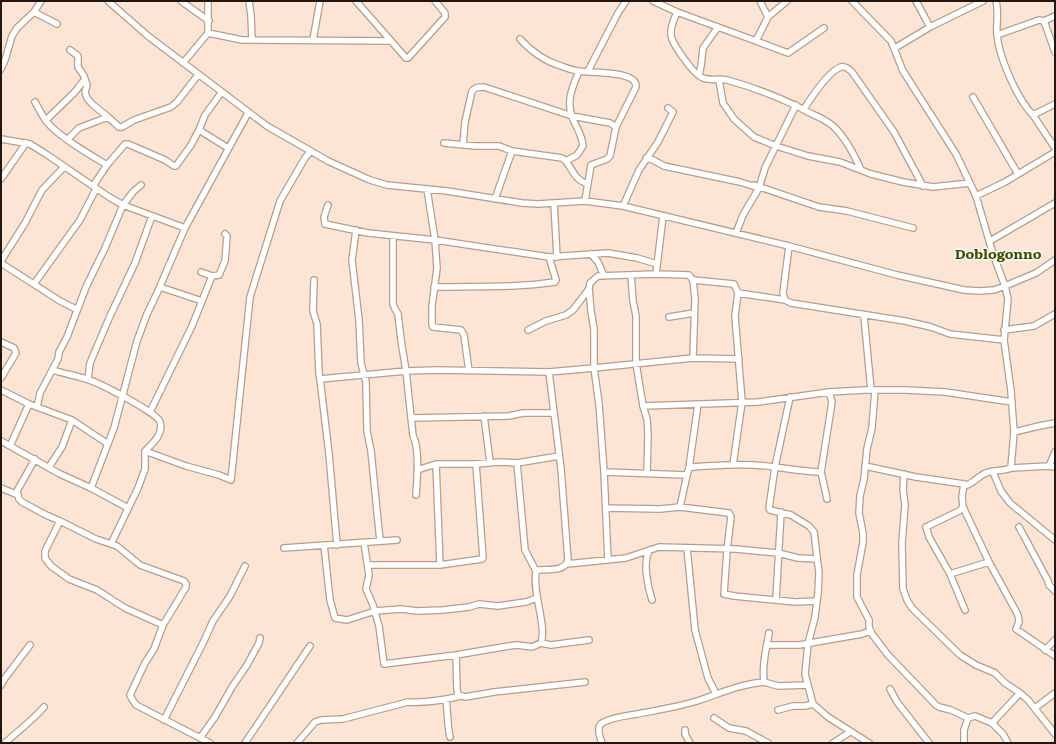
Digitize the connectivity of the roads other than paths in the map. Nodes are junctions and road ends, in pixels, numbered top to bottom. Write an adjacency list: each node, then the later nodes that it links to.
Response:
1 (41, 1): 17 (street)
2 (108, 1): 37 (street)
3 (182, 1): 21 (street)
4 (208, 1): 21 (street)
5 (249, 1): 30 (street)
6 (320, 1): 31 (street)
7 (356, 1): 32 (street)
8 (435, 1): 32 (street)
9 (626, 1): 40 (street)
10 (653, 1): 18 (street)
11 (760, 1): 20 (street)
12 (787, 1): 20 (street)
13 (852, 1): 34 (street)
14 (916, 1): 25 (street)
15 (983, 1): 25 (street)
16 (996, 1): 28 (street)
17 (34, 12): 23 (street); 38 (street)
18 (677, 12): 24 (street); 42 (street)
19 (1055, 16): 22 (street)
20 (768, 17): 33 (street)
21 (209, 21): 27 (street)
22 (1044, 21): 28 (street); 36 (street)
23 (57, 24)
24 (718, 27): 33 (street); 42 (street)
25 (930, 27): 34 (street)
26 (824, 28): 33 (street)
27 (208, 32): 30 (street); 37 (street)
28 (997, 35): 53 (street)
29 (520, 39): 39 (street)
30 (252, 40): 31 (street)
31 (313, 40): 32 (street)
32 (390, 41)
33 (756, 41)
34 (895, 48): 77 (street)
35 (70, 50): 43 (street)
36 (1055, 52)
37 (183, 64): 41 (street)
38 (1, 69)
39 (579, 71): 40 (street); 54 (street)
40 (588, 71): 57 (street)
41 (198, 75): 45 (street); 55 (street)
42 (699, 76): 44 (street)
43 (85, 78): 55 (street); 56 (street)
44 (719, 80): 49 (street); 64 (street)
45 (221, 92): 52 (street); 58 (street)
46 (973, 96): 75 (street)
47 (35, 102): 56 (street)
48 (1055, 104): 53 (street)
49 (796, 105): 51 (street); 64 (street)
50 (668, 108): 70 (street)
51 (804, 109): 74 (street); 80 (street)
52 (248, 113): 65 (street); 68 (street)
53 (1033, 115): 66 (street)
54 (572, 116): 57 (street); 63 (street); 71 (street)
55 (108, 117): 60 (street)
56 (46, 120): 60 (street)
57 (616, 127): 78 (street)
58 (199, 130): 65 (street); 72 (street)
59 (1, 139): 61 (street)
60 (68, 139): 72 (street)
61 (26, 143): 73 (street); 76 (street)
62 (444, 143): 63 (street)
63 (464, 145): 67 (street)
64 (776, 146): 74 (street); 82 (street)
65 (228, 148): 94 (street)
66 (1055, 148)
67 (512, 151): 71 (street); 85 (street)
68 (310, 152): 83 (street); 166 (street)
69 (1055, 152): 75 (street)
70 (646, 158): 82 (street); 91 (street)
71 (566, 161): 78 (street)
72 (107, 165): 81 (street)
73 (64, 167): 81 (street); 107 (street)
74 (861, 170): 80 (street)
75 (1018, 174): 84 (street)
76 (1, 179)
77 (970, 183): 80 (street); 84 (street)
78 (587, 184): 86 (street)
79 (141, 185): 89 (street)
80 (923, 186)
81 (94, 187): 89 (street); 116 (street)
82 (757, 187): 95 (street); 97 (street)
83 (427, 189): 85 (street); 100 (street)
84 (976, 196): 101 (street)
85 (495, 199): 88 (street)
86 (585, 201): 88 (street); 91 (street)
87 (1055, 202): 101 (street)
88 (554, 203): 105 (street)
89 (123, 205): 92 (street); 124 (street)
90 (328, 205): 96 (street)
91 (623, 206): 93 (street)
92 (152, 216): 94 (street); 143 (street)
93 (663, 216): 97 (street); 108 (street)
94 (185, 228): 118 (street)
95 (913, 228)
96 (356, 230): 99 (street); 141 (street)
97 (736, 233): 102 (street)
98 (225, 234): 112 (street)
99 (393, 236): 100 (street); 138 (street)
100 (435, 240): 104 (street); 119 (street)
101 (990, 241): 117 (street)
102 (789, 246): 117 (street); 122 (street)
103 (591, 254): 105 (street); 108 (street); 113 (street)
104 (550, 257): 105 (street); 119 (street)
105 (557, 257)
106 (1055, 260): 117 (street)
107 (1, 262): 116 (street)
108 (657, 264): 110 (street)
109 (201, 272): 112 (street)
110 (656, 274): 111 (street); 115 (street)
111 (631, 275): 113 (street); 135 (street)
112 (212, 276): 123 (street)
113 (604, 276): 120 (street)
114 (314, 280): 144 (street)
115 (693, 280): 121 (street); 125 (street)
116 (34, 284): 124 (street)
117 (1005, 286): 130 (street)
118 (160, 287): 123 (street); 148 (street)
119 (434, 287): 139 (street)
120 (589, 289): 129 (street); 136 (street)
121 (738, 293): 122 (street); 134 (street)
122 (786, 300): 127 (street)
123 (202, 301): 156 (street)
124 (76, 309): 137 (street)
125 (694, 313): 128 (street); 133 (street)
126 (1055, 314): 130 (street)
127 (864, 316): 131 (street); 146 (street)
128 (670, 317)
129 (528, 330)
130 (1004, 330): 131 (street)
131 (1004, 340): 151 (street)
132 (1, 342): 142 (street)
133 (693, 358): 134 (street); 135 (street)
134 (738, 359): 150 (street)
135 (636, 364): 136 (street); 154 (street)
136 (594, 368): 140 (street); 182 (street)
137 (53, 370): 143 (street); 155 (street)
138 (406, 371): 139 (street); 141 (street); 159 (street)
139 (469, 371): 140 (street)
140 (549, 372): 157 (street)
141 (365, 376): 144 (street); 203 (street)
142 (1, 378)
143 (88, 379): 148 (street)
144 (320, 379): 207 (street)
145 (1, 390): 152 (street)
146 (873, 390): 147 (street); 151 (street); 175 (street)
147 (829, 392): 149 (street); 183 (street)
148 (123, 396): 156 (street); 164 (street)
149 (790, 398): 150 (street); 177 (street)
150 (742, 402): 153 (street); 174 (street)
151 (1012, 402): 162 (street)
152 (29, 404): 155 (street); 165 (street)
153 (698, 404): 154 (street); 179 (street)
154 (643, 406): 185 (street)
155 (38, 407): 160 (street)
156 (150, 412): 166 (street)
157 (554, 413): 158 (street); 168 (street)
158 (484, 416): 159 (street); 170 (street)
159 (411, 418): 181 (street)
160 (72, 420): 164 (street); 176 (street)
161 (1055, 423): 162 (street)
162 (1014, 432): 180 (street)
163 (1, 440): 165 (street)
164 (108, 444): 190 (street)
165 (10, 446): 169 (street)
166 (145, 451): 196 (street)
167 (1055, 452): 178 (street)
168 (558, 456): 171 (street); 216 (street)
169 (35, 459): 176 (street); 191 (street)
170 (490, 462): 171 (street); 173 (street)
171 (517, 463): 220 (street)
172 (436, 464): 173 (street); 181 (street); 218 (street)
173 (476, 464): 218 (street)
174 (733, 465): 177 (street); 179 (street)
175 (866, 466): 186 (street); 230 (street)
176 (49, 467): 190 (street)
177 (774, 467): 183 (street); 198 (street)
178 (1052, 467): 180 (street)
179 (689, 468): 187 (street)
180 (1011, 468): 184 (street)
181 (417, 470): 192 (street)
182 (604, 472): 185 (street); 197 (street)
183 (821, 472): 193 (street)
184 (993, 472): 188 (street); 202 (street)
185 (647, 473): 187 (street)
186 (904, 474): 188 (street); 248 (street)
187 (687, 475): 194 (street)
188 (964, 484): 195 (street)
189 (1, 488): 191 (street)
190 (91, 488): 196 (street)
191 (18, 495): 199 (street)
192 (416, 495)
193 (828, 499)
194 (680, 507): 197 (street); 211 (street)
195 (963, 507): 215 (street); 221 (street)
196 (128, 508): 205 (street)
197 (606, 508): 214 (street)
198 (781, 512): 212 (street); 213 (street)
199 (60, 521): 205 (street); 229 (street)
200 (1020, 527): 222 (street)
201 (397, 540): 203 (street)
202 (1055, 540)
203 (380, 541): 204 (street)
204 (364, 543): 207 (street); 217 (street)
205 (111, 544): 229 (street)
206 (324, 545): 207 (street); 208 (street); 228 (street)
207 (337, 545)
208 (284, 548)
209 (652, 548): 210 (street); 214 (street); 224 (street)
210 (687, 548): 211 (street); 250 (street)
211 (727, 550): 212 (street); 225 (street)
212 (778, 553): 213 (street); 225 (street)
213 (817, 559): 226 (street)
214 (608, 560): 216 (street)
215 (989, 562): 221 (street); 240 (street)
216 (567, 564): 223 (street)
217 (368, 565): 218 (street); 228 (street)
218 (440, 565)
219 (245, 566): 259 (street)
220 (536, 571)
221 (950, 574): 227 (street)
222 (1055, 591)
223 (537, 598): 228 (street); 235 (street)
224 (652, 600)
225 (776, 600): 226 (street)
226 (817, 601): 236 (street)
227 (966, 610)
228 (375, 611): 241 (street)
229 (163, 625): 259 (street)
230 (870, 631): 236 (street); 258 (street)
231 (770, 633): 238 (street)
232 (260, 638): 265 (street)
233 (589, 640): 235 (street)
234 (1055, 640): 240 (street)
235 (541, 643): 241 (street)
236 (808, 644): 238 (street); 246 (street)
237 (30, 645): 245 (street)
238 (767, 645): 244 (street)
239 (310, 646): 268 (street)
240 (1045, 650): 242 (street)
241 (456, 655): 251 (street)
242 (1055, 656)
243 (585, 682): 251 (street)
244 (764, 682): 246 (street); 250 (street)
245 (1, 685)
246 (807, 685): 253 (street)
247 (890, 689): 275 (street)
248 (1020, 693): 255 (street); 260 (street)
249 (1055, 693): 255 (street)
250 (716, 694): 270 (street)
251 (461, 696): 252 (street)
252 (446, 700): 264 (street); 269 (street)
253 (813, 704): 256 (street); 262 (street)
254 (44, 707): 266 (street)
255 (1035, 708): 263 (street)
256 (778, 710)
257 (714, 718): 272 (street)
258 (968, 718): 260 (street); 276 (street)
259 (164, 720): 265 (street)
260 (992, 723): 277 (street)
261 (685, 730): 271 (street)
262 (850, 732): 273 (street); 274 (street)
263 (1055, 734)
264 (450, 737)
265 (200, 738): 267 (street)
266 (5, 743)
267 (210, 743)
268 (245, 743)
269 (297, 743)
270 (602, 743)
271 (690, 743)
272 (768, 743)
273 (833, 743)
274 (869, 743)
275 (929, 743)
276 (964, 743)
277 (1008, 743)

